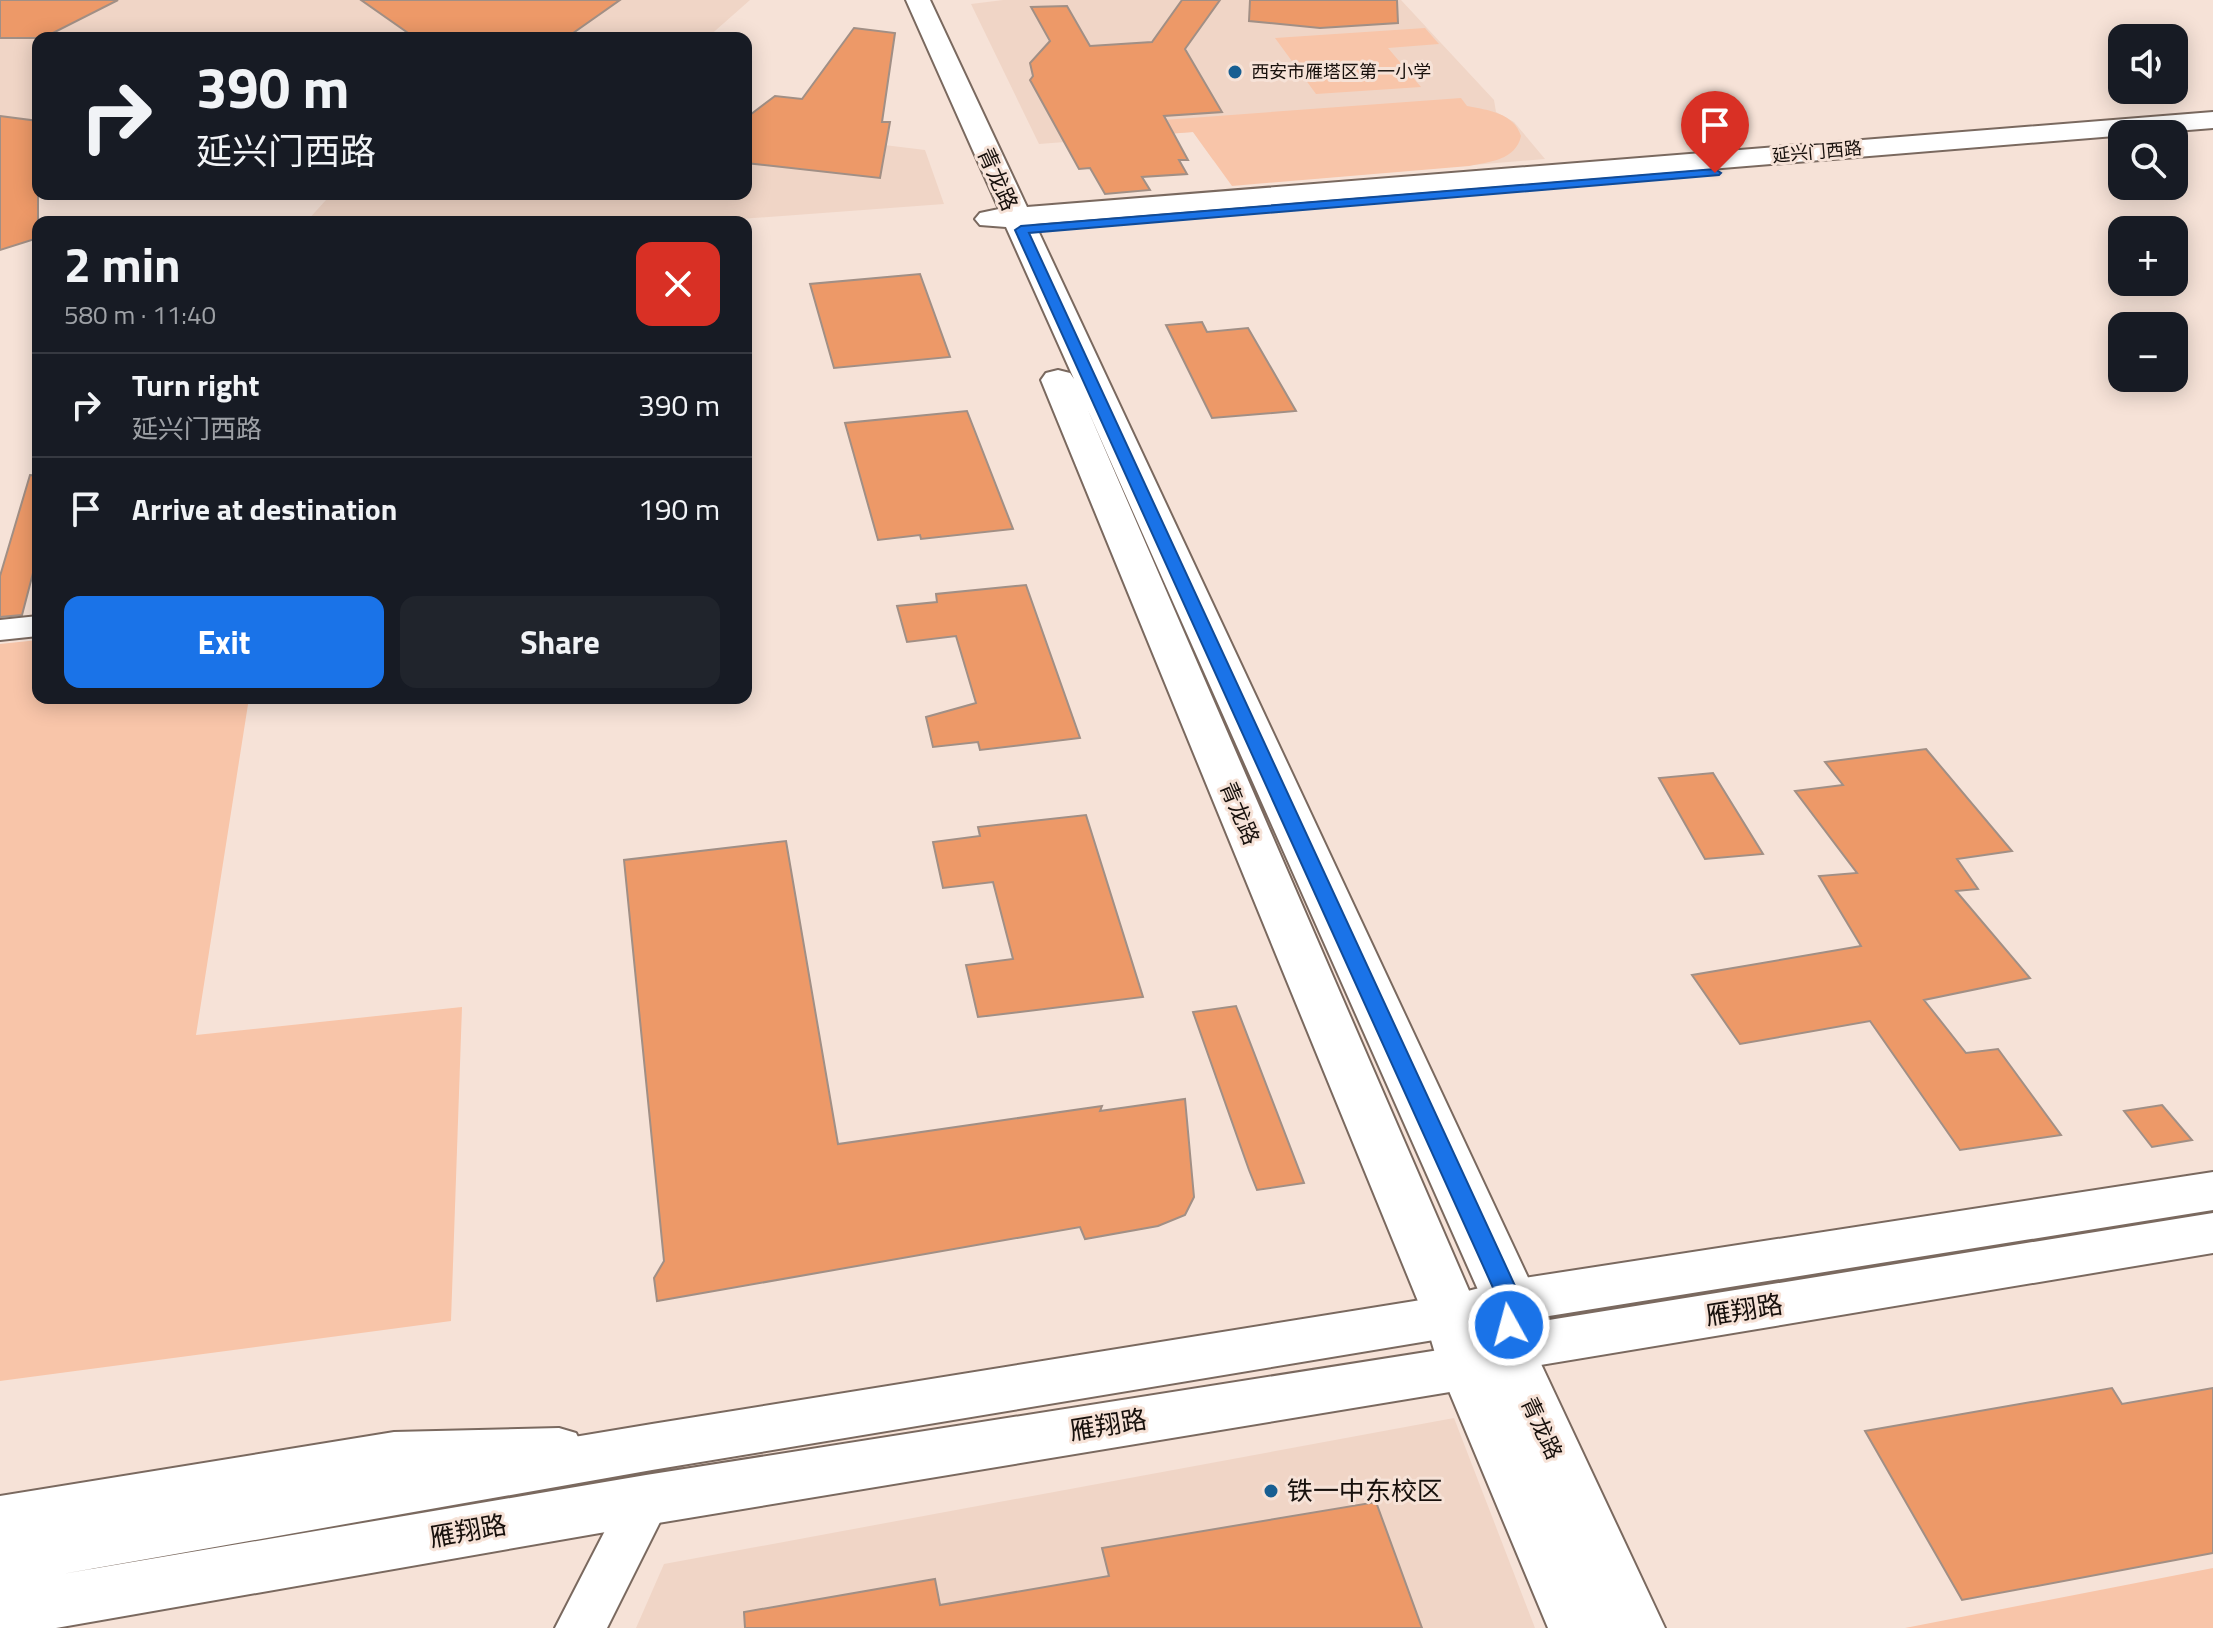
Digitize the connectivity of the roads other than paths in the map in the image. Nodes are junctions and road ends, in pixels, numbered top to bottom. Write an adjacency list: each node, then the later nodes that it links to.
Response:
1 (895, 0): 7 (street, 青龙路)
2 (918, 0): 7 (street, 青龙路)
3 (2213, 120): 7 (street, 延兴门西路)
4 (2213, 132): 5 (street)
5 (2188, 134)
6 (2108, 140): 7 (street, 延兴门西路)
7 (1006, 225): 12 (street, 青龙路); 12 (street, 青龙路)
8 (32, 627): 9 (street)
9 (0, 630)
10 (2213, 1191): 12 (street, 雁翔路)
11 (2213, 1233): 12 (street, 雁翔路)
12 (1484, 1333): 13 (street, 雁翔路); 18 (street, 青龙路); 19 (street, 青龙路)
13 (649, 1474): 14 (street); 15 (street, 雁翔路); 16 (street, 雁翔路); 17 (street)
14 (0, 1516)
15 (0, 1559)
16 (0, 1611)
17 (581, 1628)
18 (1580, 1628)
19 (1633, 1628)

